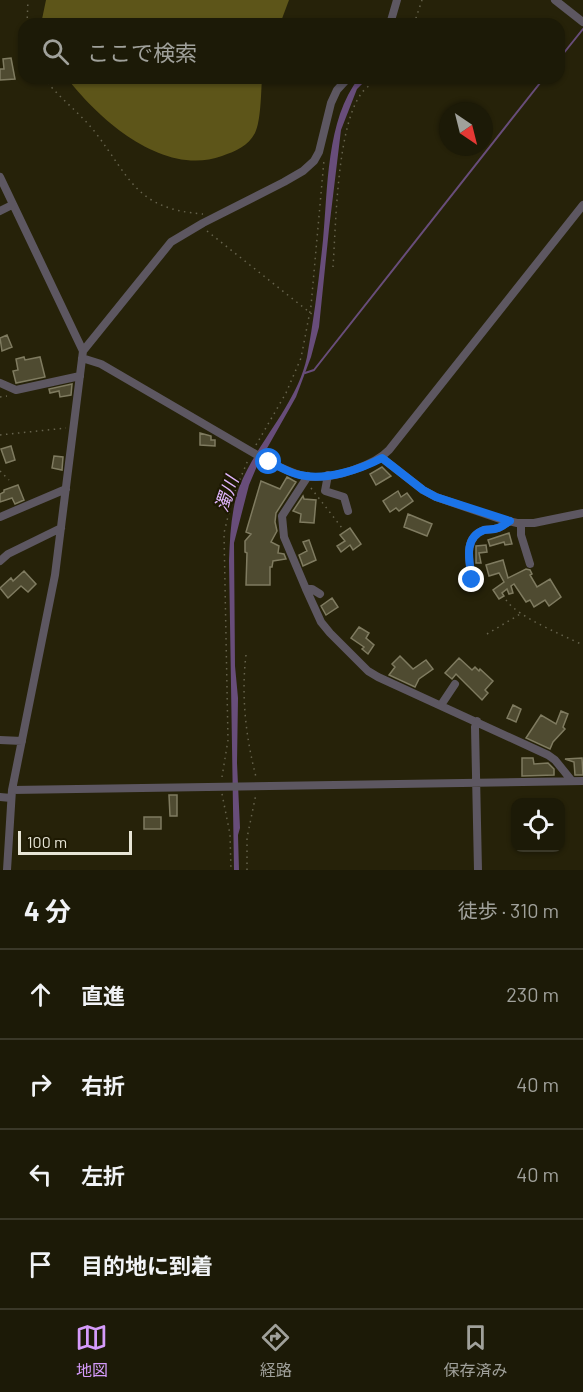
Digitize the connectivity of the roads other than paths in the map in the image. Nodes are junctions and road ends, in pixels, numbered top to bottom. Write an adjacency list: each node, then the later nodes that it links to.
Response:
1 (397, 0): 3 (street)
2 (555, 0): 4 (street)
3 (392, 18)
4 (583, 22)
5 (343, 84): 10 (street)
6 (0, 177): 8 (street)
7 (583, 204): 13 (street)
8 (12, 205): 9 (street); 10 (street)
9 (0, 211)
10 (83, 354): 11 (street); 15 (street)
11 (80, 376): 12 (street); 16 (street)
12 (0, 383)
13 (382, 458): 14 (street); 20 (street)
14 (328, 475): 15 (street); 17 (street)
15 (307, 478): 26 (street)
16 (66, 489): 19 (street); 22 (street)
17 (348, 511)
18 (583, 513): 21 (street)
19 (0, 517)
20 (510, 521): 21 (street); 25 (street)
21 (521, 523): 24 (street)
22 (61, 528): 23 (street); 32 (street)
23 (0, 561)
24 (530, 564)
25 (472, 580)
26 (306, 589): 27 (street); 29 (street)
27 (320, 594)
28 (455, 684): 29 (street)
29 (441, 705): 30 (street)
30 (477, 721): 33 (street); 35 (street)
31 (0, 740): 32 (street)
32 (22, 741): 36 (street)
33 (573, 781): 34 (street); 35 (street)
34 (583, 781)
35 (476, 783): 36 (street); 39 (street)
36 (11, 794): 37 (street); 38 (street)
37 (0, 797)
38 (7, 870)
39 (478, 870)

